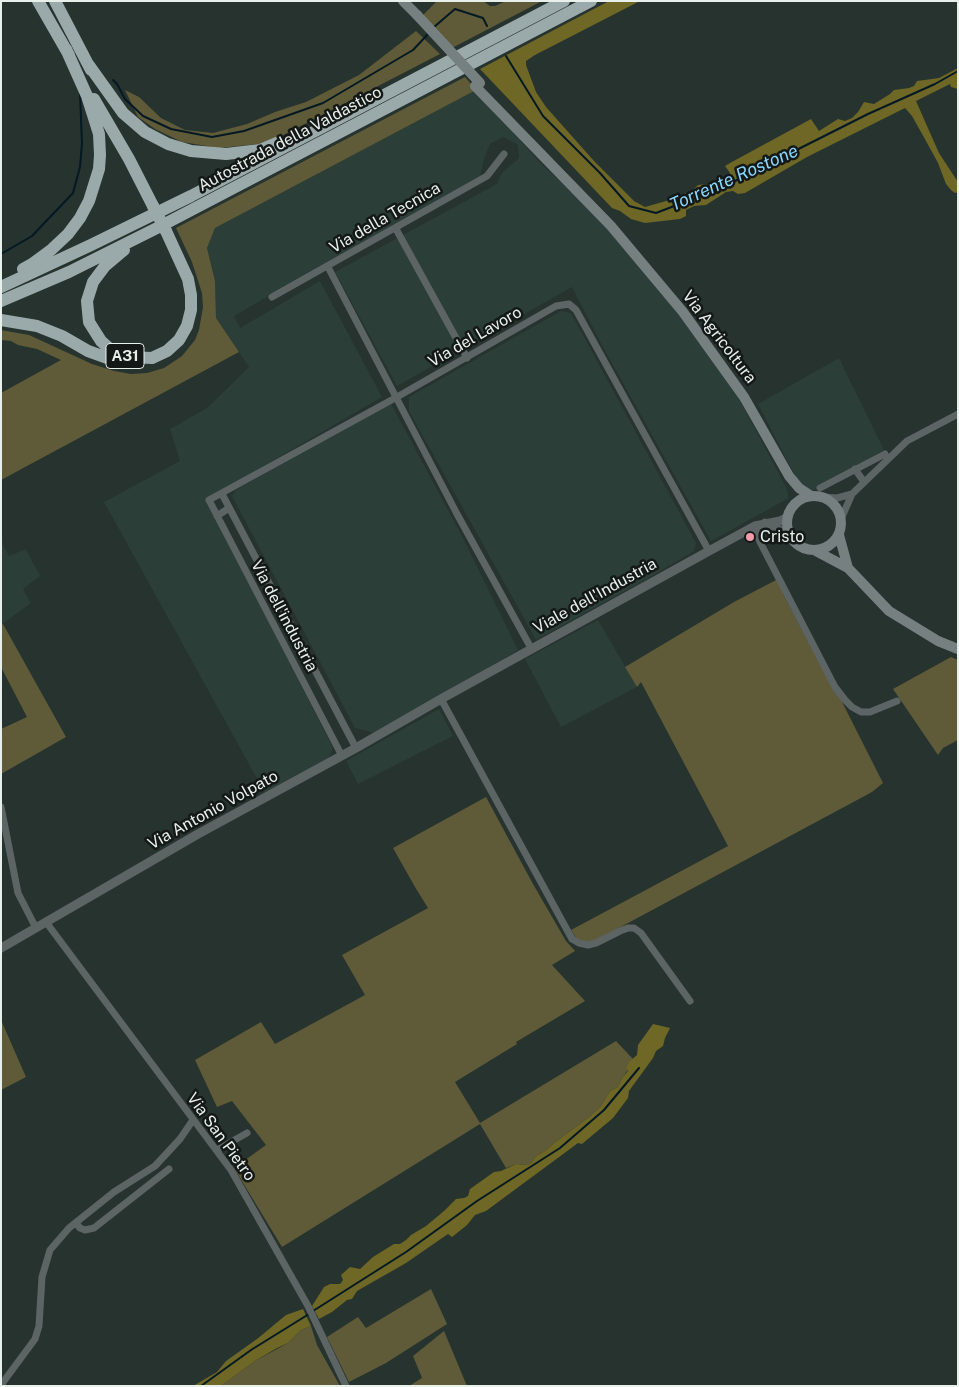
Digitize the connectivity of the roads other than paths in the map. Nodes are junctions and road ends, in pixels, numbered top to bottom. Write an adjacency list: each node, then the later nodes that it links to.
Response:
1 (38, 1): 7 (highway, A31)
2 (55, 1): 8 (highway, A31)
3 (564, 1): 6 (highway, Autostrada della Valdastico)
4 (591, 1): 11 (highway, Autostrada della Valdastico)
5 (404, 2): 24 (main road, Via Agricoltura, bridge)
6 (484, 43): 8 (highway, A31); 15 (highway, Autostrada della Valdastico)
7 (66, 49): 10 (highway, A31); 14 (highway, A31)
8 (88, 64): 10 (highway, A31)
9 (504, 154): 12 (street, Via della Tecnica)
10 (156, 205): 11 (highway, A31, bridge)
11 (164, 229): 11 (highway, A31); 17 (highway, Autostrada della Valdastico); 18 (highway, A31)
12 (396, 229): 13 (street, Via della Tecnica); 19 (street)
13 (328, 267): 16 (street, Via della Tecnica); 20 (street)
14 (1, 280)
15 (1, 287)
16 (272, 297)
17 (1, 300)
18 (1, 320)
19 (467, 358): 20 (street, Via del Lavoro); 37 (street, Via del Lavoro)
20 (397, 397): 26 (street); 39 (street)
21 (958, 414): 25 (street)
22 (885, 454): 23 (street)
23 (855, 469): 25 (street); 27 (street)
24 (789, 476): 27 (main road, Via Agricoltura); 30 (main road, Via Agricoltura)
25 (864, 482): 28 (street)
26 (222, 494): 29 (street, Via dell'industria); 31 (street, Via dell'industria)
27 (817, 494): 28 (street, Viale dell'Industria); 30 (main road, Viale dell'Industria); 32 (main road)
28 (852, 494): 32 (street)
29 (229, 508): 31 (street); 43 (street, Via dell'industria)
30 (790, 512): 33 (street, Viale dell'Industria); 35 (main road)
31 (217, 516): 44 (street, Via dell'industria)
32 (841, 519): 34 (main road)
33 (760, 524): 35 (street); 37 (street, Viale dell'Industria); 42 (street)
34 (839, 535): 36 (main road); 38 (main road)
35 (797, 545): 36 (main road)
36 (816, 550): 38 (main road)
37 (709, 551): 39 (street, Viale dell'Industria)
38 (848, 568): 40 (main road)
39 (531, 648): 41 (street, Viale dell'Industria)
40 (958, 649)
41 (441, 699): 43 (street, Via Antonio Volpato); 49 (street)
42 (897, 701)
43 (356, 748): 44 (street, Via Antonio Volpato)
44 (342, 756): 46 (street, Via Antonio Volpato)
45 (1, 807): 47 (street)
46 (46, 922): 47 (street, Via Antonio Volpato); 50 (street, Via San Pietro)
47 (36, 928): 48 (street, Via Antonio Volpato)
48 (1, 948)
49 (690, 1002)
50 (193, 1120): 52 (street, Via San Pietro); 54 (street)
51 (246, 1134): 52 (street)
52 (217, 1150): 56 (street, Via San Pietro)
53 (169, 1169): 54 (street)
54 (76, 1223): 55 (street)
55 (1, 1385)
56 (346, 1386)

